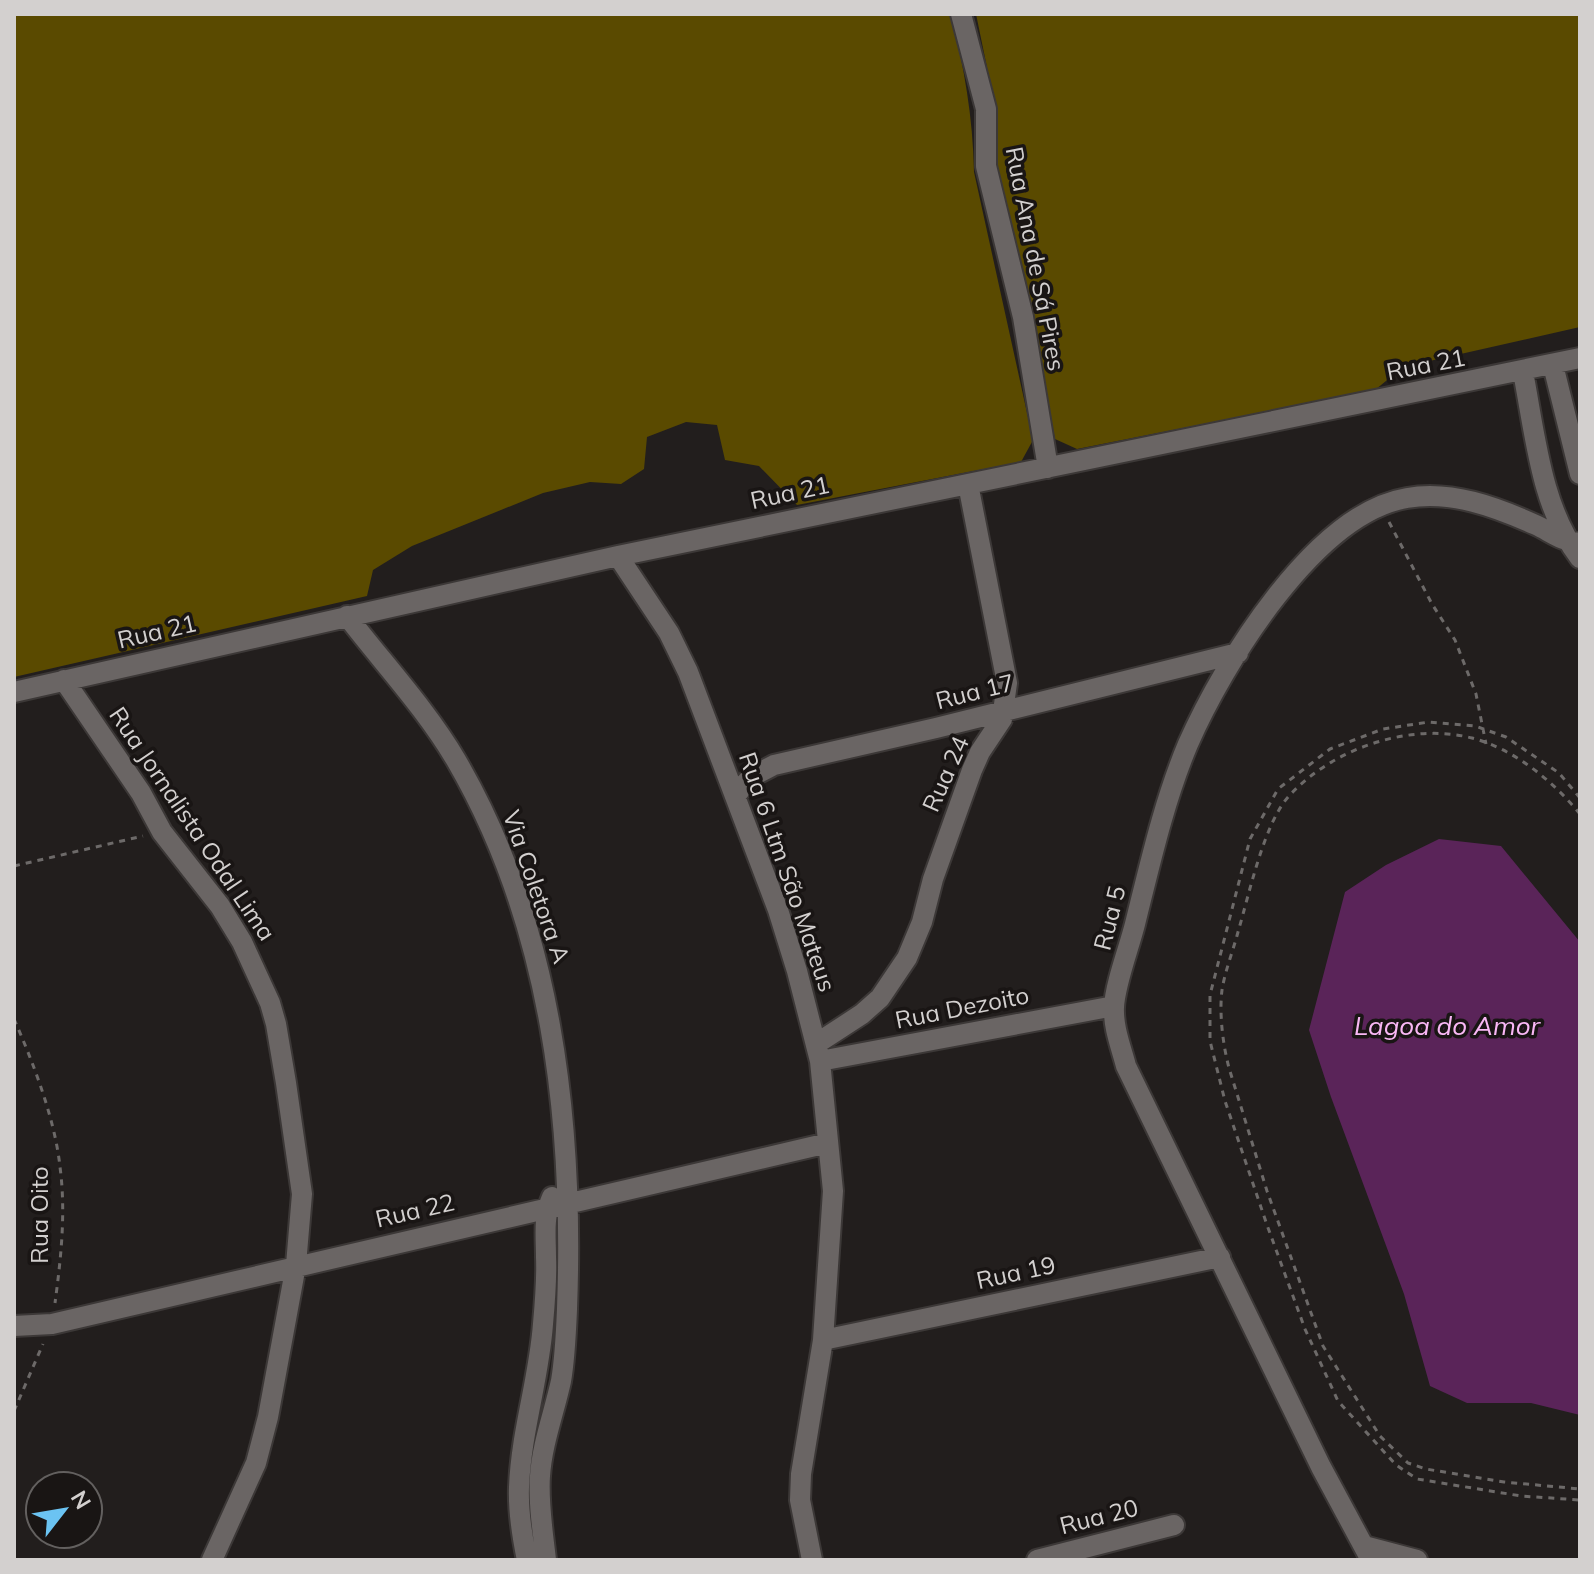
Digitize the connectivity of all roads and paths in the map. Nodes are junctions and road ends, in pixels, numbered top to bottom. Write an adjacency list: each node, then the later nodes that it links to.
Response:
1 (961, 14): 5 (street, Rua Ana de Sá Pires)
2 (1580, 358): 3 (street, Rua 21)
3 (1553, 365): 4 (street, Rua 21); 6 (street)
4 (1523, 372): 5 (street, Rua 21); 9 (street)
5 (1048, 468): 7 (street, Rua 21)
6 (1580, 474)
7 (968, 484): 10 (street, Rua 21); 15 (street, Rua 24)
8 (1381, 506): 9 (street, Rua 5); 12 (street, Rua 5); 16 (path)
9 (1576, 548)
10 (618, 556): 11 (street, Rua 21); 18 (street, Rua 6 Ltm São Mateus)
11 (347, 616): 13 (street, Rua 21); 27 (street, Via Coletora A)
12 (1238, 653): 15 (street, Rua 17); 23 (street, Rua 5)
13 (64, 680): 14 (street, Rua 21); 21 (street, Rua Jornalista Odal Lima)
14 (14, 692)
15 (1004, 711): 18 (street, Rua 17); 25 (street, Rua 24)
16 (1484, 729): 17 (path); 19 (path); 35 (path)
17 (1486, 744): 20 (path); 34 (path)
18 (735, 796): 25 (street, Rua 6 Ltm São Mateus)
19 (1580, 798)
20 (1580, 814)
21 (162, 832): 22 (path); 29 (street, Rua Jornalista Odal Lima)
22 (14, 866)
23 (1114, 1006): 25 (street, Rua Dezoito); 28 (street, Rua 5)
24 (14, 1019): 30 (path, Rua Oito)
25 (818, 1052): 26 (street, Rua 6 Ltm São Mateus)
26 (828, 1143): 27 (street, Rua 22); 32 (street, Rua 6 Ltm São Mateus)
27 (557, 1205): 29 (street, Rua 22); 39 (street, Via Coletora A); 40 (street, Via Coletora A)
28 (1220, 1257): 32 (street, Rua 19); 37 (street, Rua 5)
29 (296, 1265): 30 (street, Rua 22); 38 (street, Rua Jornalista Odal Lima)
30 (52, 1324): 31 (street, Rua 22); 33 (path, Rua Oito)
31 (14, 1326)
32 (823, 1340): 41 (street, Rua 6 Ltm São Mateus)
33 (14, 1411)
34 (1580, 1489)
35 (1580, 1500)
36 (1174, 1525): 42 (street, Rua 20)
37 (1368, 1553): 43 (street)
38 (212, 1560)
39 (527, 1560)
40 (546, 1560)
41 (812, 1560)
42 (1037, 1560)
43 (1417, 1560)

